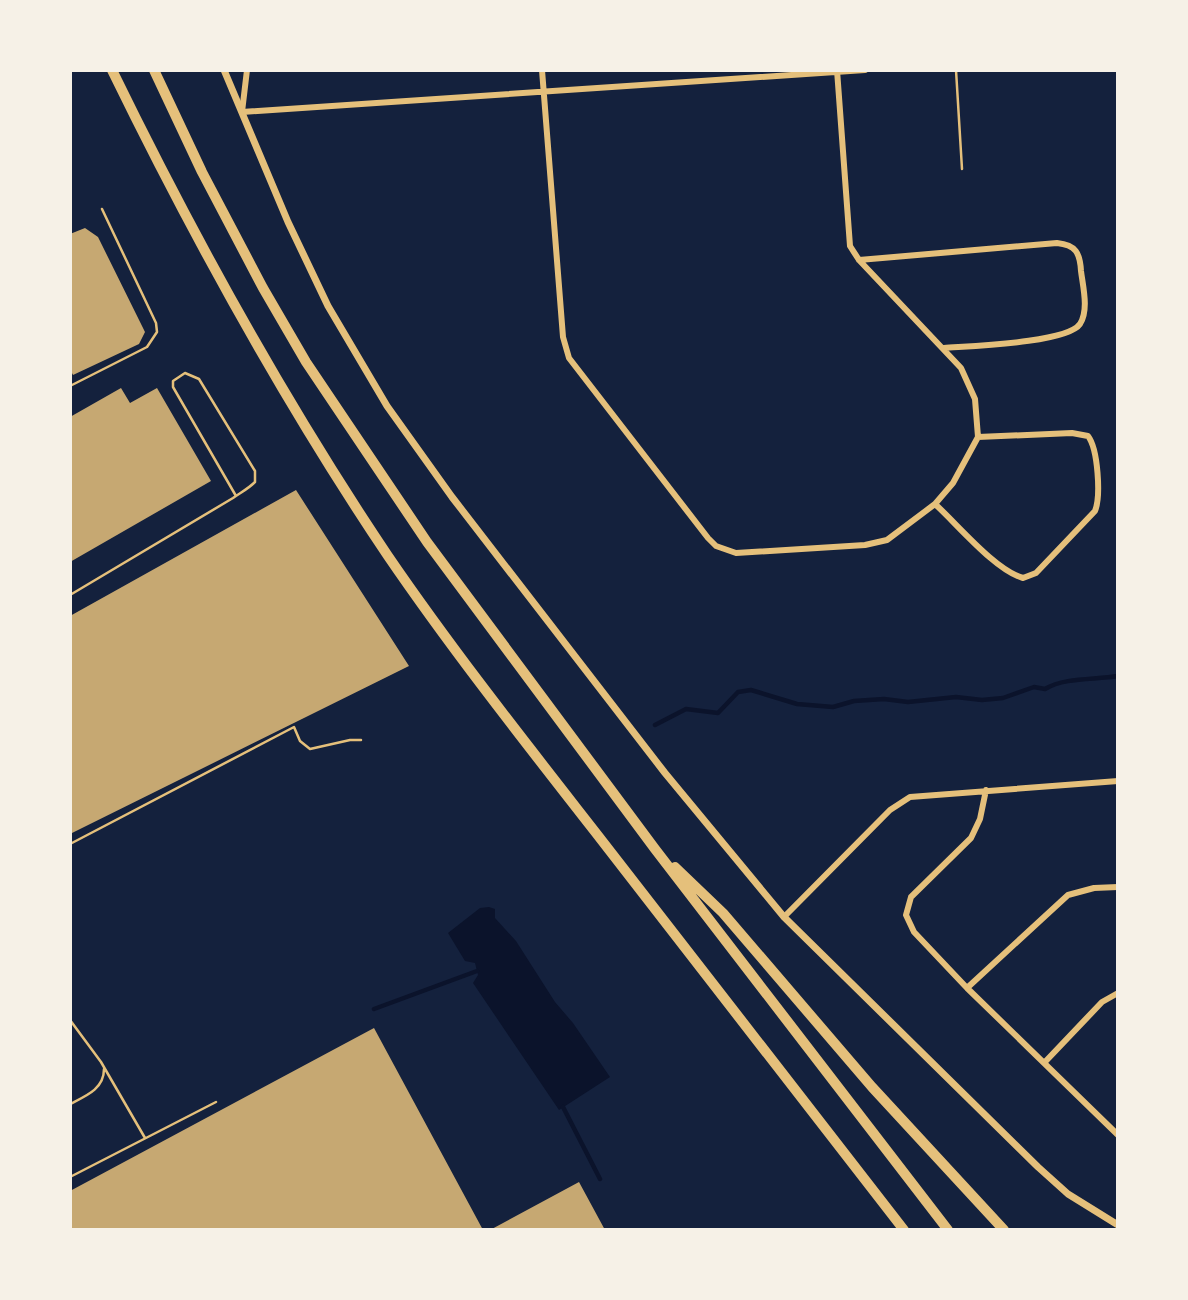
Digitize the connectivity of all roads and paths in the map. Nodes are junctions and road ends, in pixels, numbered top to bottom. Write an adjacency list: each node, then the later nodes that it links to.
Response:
1 (112, 70): 38 (highway)
2 (154, 70): 24 (highway)
3 (223, 70): 10 (street)
4 (247, 70): 10 (street)
5 (542, 70): 9 (street)
6 (865, 70): 8 (street)
7 (956, 70): 11 (lane)
8 (837, 71): 9 (street); 13 (street)
9 (544, 92): 10 (street); 18 (street)
10 (243, 112): 26 (street)
11 (962, 169)
12 (102, 209): 15 (lane)
13 (859, 260): 14 (street); 14 (street)
14 (944, 348): 16 (street)
15 (70, 386)
16 (978, 437): 18 (street); 18 (street)
17 (236, 496): 17 (lane); 19 (lane)
18 (935, 504)
19 (70, 596)
20 (361, 740): 23 (lane)
21 (1118, 781): 22 (street)
22 (986, 790): 26 (street); 27 (street)
23 (70, 844)
24 (655, 849): 39 (highway); 40 (highway)
25 (1118, 887): 27 (street)
26 (784, 917): 37 (street)
27 (967, 988): 30 (street)
28 (1118, 993): 30 (street)
29 (70, 1020): 31 (lane)
30 (1044, 1063): 34 (street)
31 (104, 1069): 33 (lane); 35 (lane)
32 (216, 1102): 35 (lane)
33 (70, 1104)
34 (1118, 1135)
35 (146, 1138): 36 (lane)
36 (70, 1177)
37 (1118, 1225)
38 (904, 1230)
39 (948, 1230)
40 (1004, 1230)

